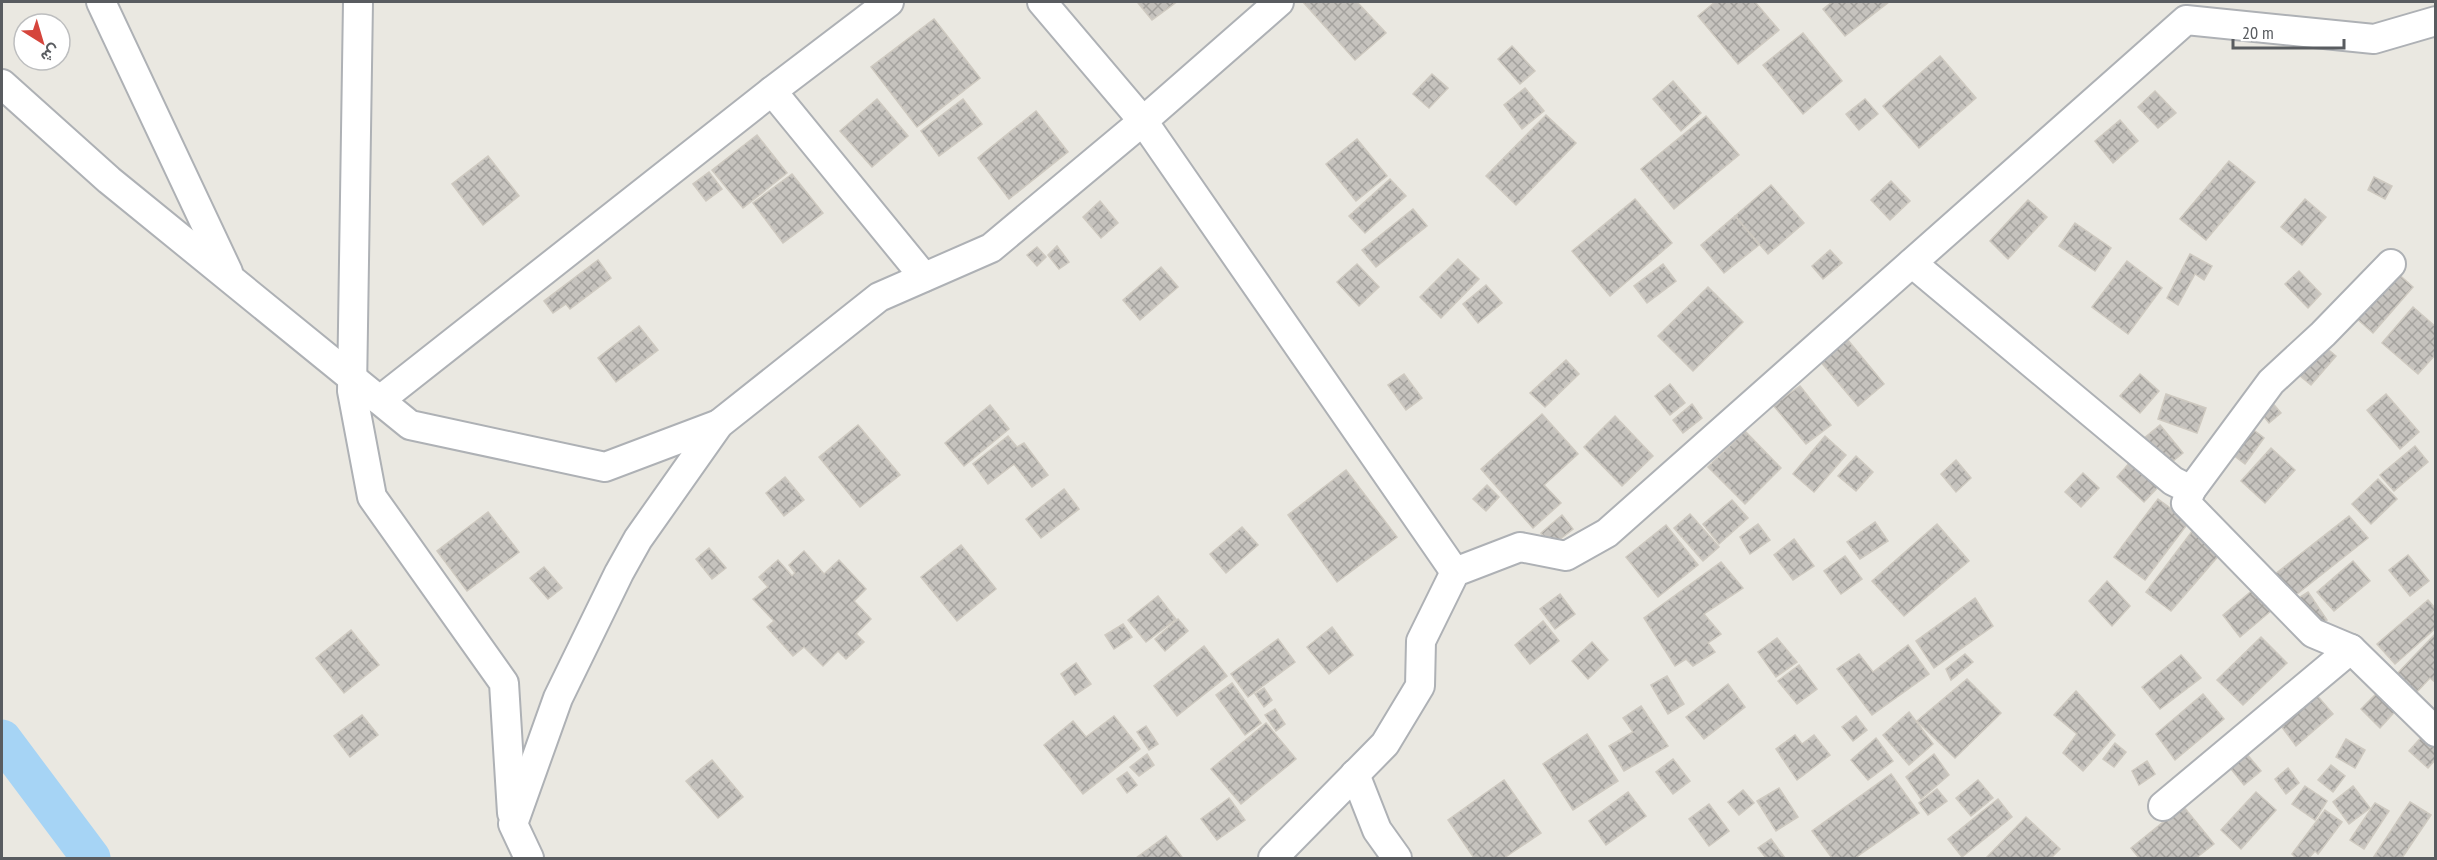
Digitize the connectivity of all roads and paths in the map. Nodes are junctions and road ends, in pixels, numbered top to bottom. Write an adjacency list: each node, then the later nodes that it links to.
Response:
1 (101, 2): 14 (street)
2 (358, 2): 15 (street)
3 (890, 2): 9 (street)
4 (1042, 2): 10 (street)
5 (1279, 2): 10 (street)
6 (2181, 11): 7 (street); 11 (street)
7 (2436, 21)
8 (2, 84): 14 (street)
9 (772, 91): 13 (street); 16 (street)
10 (1143, 121): 13 (street); 19 (street)
11 (1912, 262): 18 (street); 19 (street)
12 (2391, 264): 18 (street)
13 (924, 277): 17 (street)
14 (232, 279): 15 (street)
15 (352, 378): 16 (street); 24 (street)
16 (380, 400): 17 (street)
17 (719, 424): 24 (street)
18 (2191, 490): 20 (street)
19 (1455, 572): 22 (street)
20 (2351, 649): 21 (street); 23 (street)
21 (2436, 732)
22 (1355, 774): 27 (street); 28 (street)
23 (2163, 806)
24 (513, 824): 25 (street); 26 (street)
25 (522, 858)
26 (529, 858)
27 (1273, 858)
28 (1397, 858)

